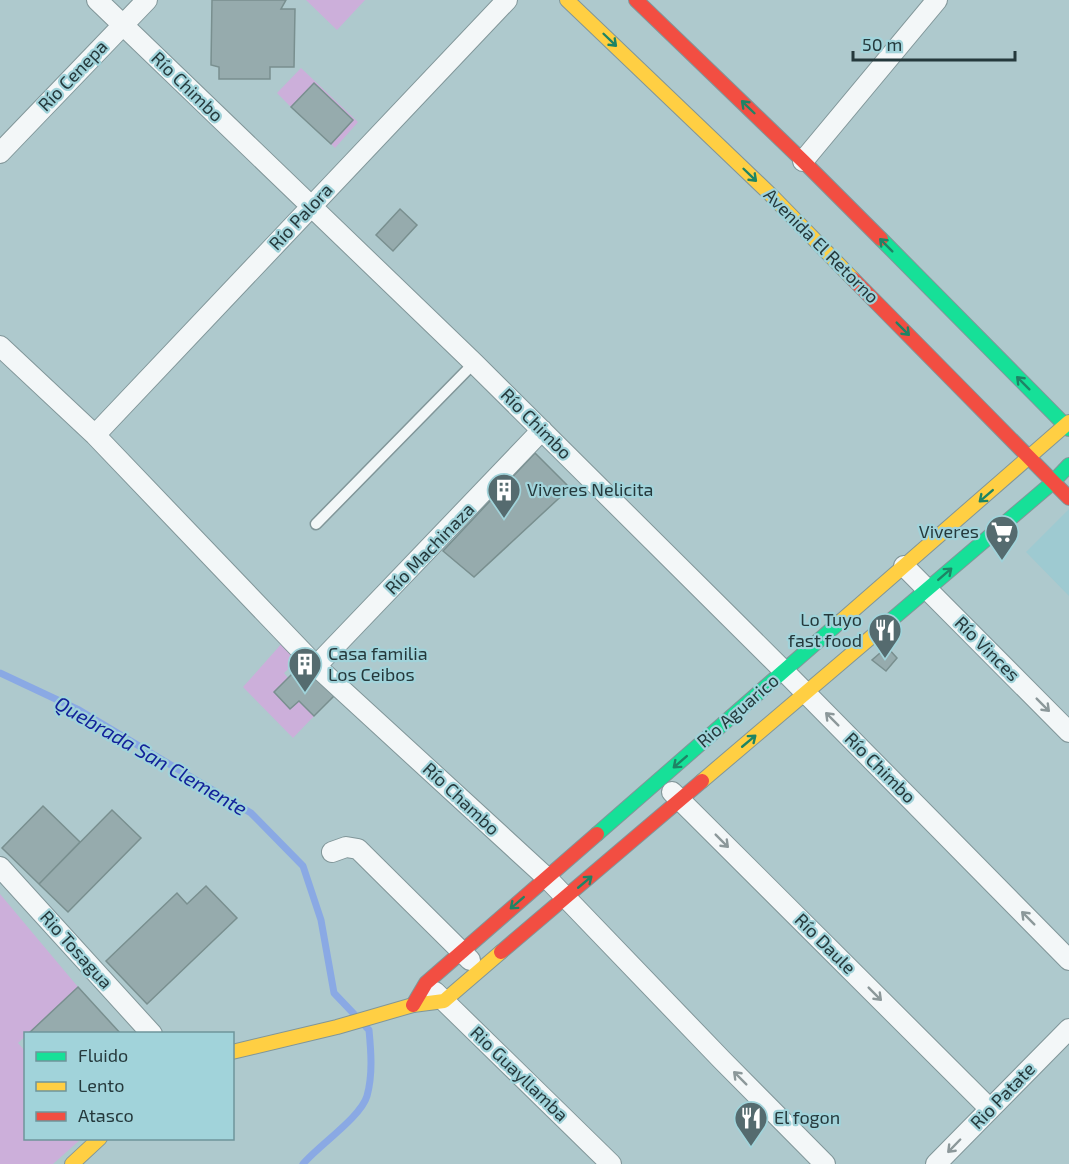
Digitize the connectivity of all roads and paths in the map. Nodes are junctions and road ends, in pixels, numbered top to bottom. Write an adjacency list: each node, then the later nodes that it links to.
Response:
1 (96, 0): 7 (street, Río Chimbo)
2 (147, 0): 7 (street, Río Cenepa)
3 (507, 0): 10 (street, Río Palora)
4 (567, 0): 16 (main road, Avenida El Retorno, one-way to 16)
5 (636, 0): 9 (main road, one-way to 5)
6 (937, 0): 9 (street)
7 (122, 25): 8 (street, Río Cenepa); 10 (street, Río Chimbo)
8 (0, 153)
9 (803, 161): 13 (main road, one-way to 9)
10 (311, 206): 12 (street, Río Chimbo); 15 (street, Río Palora)
11 (0, 346): 15 (street, Río Chambo)
12 (474, 363): 14 (street, Río Chimbo); 20 (lane)
13 (1068, 425): 16 (main road, Rio Aguarico)
14 (542, 430): 23 (street, Río Machinaza); 24 (street, Río Chimbo)
15 (95, 435): 23 (street, Río Chambo)
16 (1030, 457): 18 (main road, Avenida El Retorno); 21 (main road, Rio Aguarico, one-way to 21)
17 (1069, 465): 18 (main road, Rio Aguarico)
18 (1052, 483): 19 (main road, Avenida El Retorno); 22 (main road, Rio Aguarico, one-way to 18)
19 (1069, 498)
20 (316, 524)
21 (904, 566): 22 (street, Río Vinces); 24 (main road, Rio Aguarico)
22 (927, 590): 25 (main road, Rio Aguarico); 26 (street, Río Vinces, one-way to 26)
23 (316, 666): 31 (street, Río Chambo)
24 (784, 671): 25 (street, Río Chimbo); 27 (main road, Rio Aguarico, one-way to 27)
25 (806, 693): 28 (main road, Rio Aguarico, one-way to 25); 34 (street, Río Chimbo, one-way to 25)
26 (1069, 732)
27 (659, 780): 28 (street, Río Daule); 31 (main road, Rio Aguarico)
28 (680, 800): 32 (main road, Rio Aguarico, one-way to 28); 42 (street, Río Daule, one-way to 42)
29 (332, 852): 33 (street)
30 (0, 867): 39 (street, Rio Tosagua)
31 (547, 878): 32 (street, Río Chambo); 33 (main road, Rio Aguarico, one-way to 33)
32 (566, 898): 35 (main road, Rio Aguarico); 46 (street, Río Chambo, one-way to 32)
33 (462, 951): 35 (street); 36 (main road, Rio Aguarico)
34 (1069, 960)
35 (480, 971): 37 (main road, Rio Aguarico)
36 (426, 983): 37 (street, Rio Guayllamba); 38 (main road, Rio Aguarico)
37 (444, 1001): 38 (main road); 45 (street, Rio Guayllamba)
38 (408, 1007): 41 (main road)
39 (150, 1032)
40 (1067, 1036): 42 (street, Rio Patate)
41 (234, 1052)
42 (990, 1109): 47 (street, Rio Patate, one-way to 47)
43 (97, 1140): 44 (main road)
44 (72, 1164)
45 (611, 1164)
46 (825, 1164)
47 (936, 1164)

